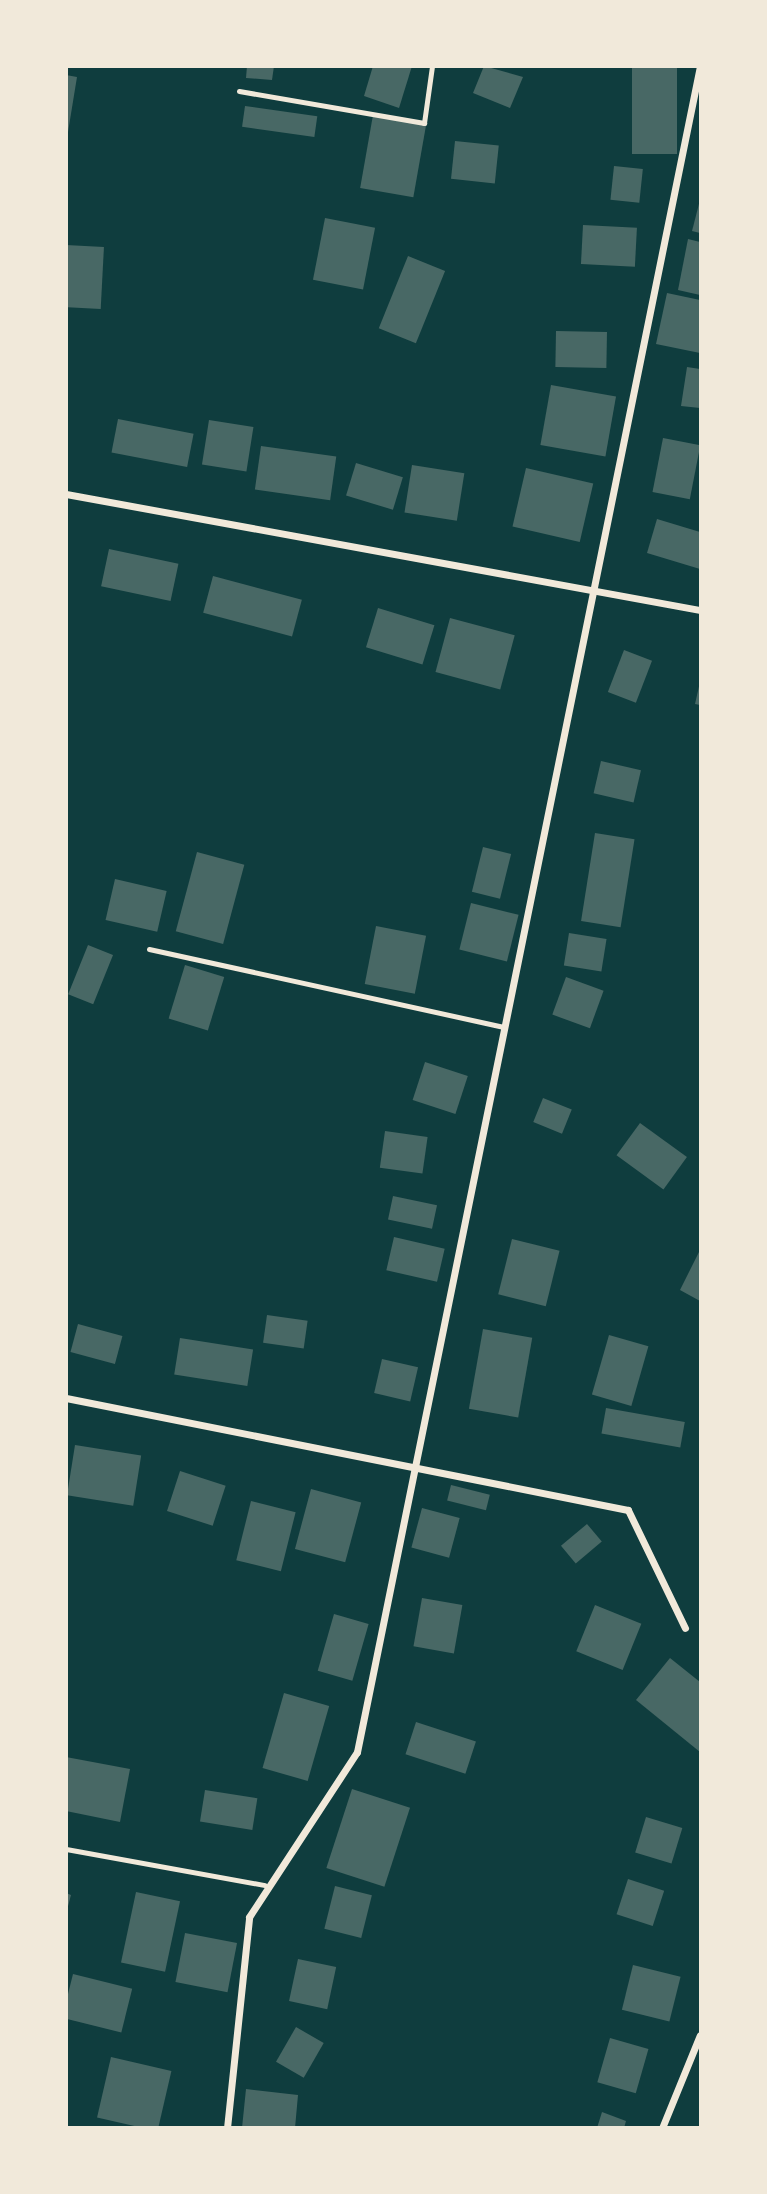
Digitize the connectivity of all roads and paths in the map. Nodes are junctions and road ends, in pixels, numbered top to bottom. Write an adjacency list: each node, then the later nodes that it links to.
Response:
1 (432, 66): 3 (lane)
2 (700, 66): 5 (street)
3 (239, 91)
4 (66, 494): 5 (street)
5 (597, 590): 6 (street); 8 (street)
6 (701, 610)
7 (149, 949): 8 (lane)
8 (503, 1027): 10 (street)
9 (66, 1398): 10 (street)
10 (411, 1462): 11 (street); 13 (street)
11 (685, 1628)
12 (66, 1849): 13 (lane)
13 (265, 1885): 15 (street)
14 (701, 2035): 16 (street)
15 (228, 2127)
16 (662, 2127)

